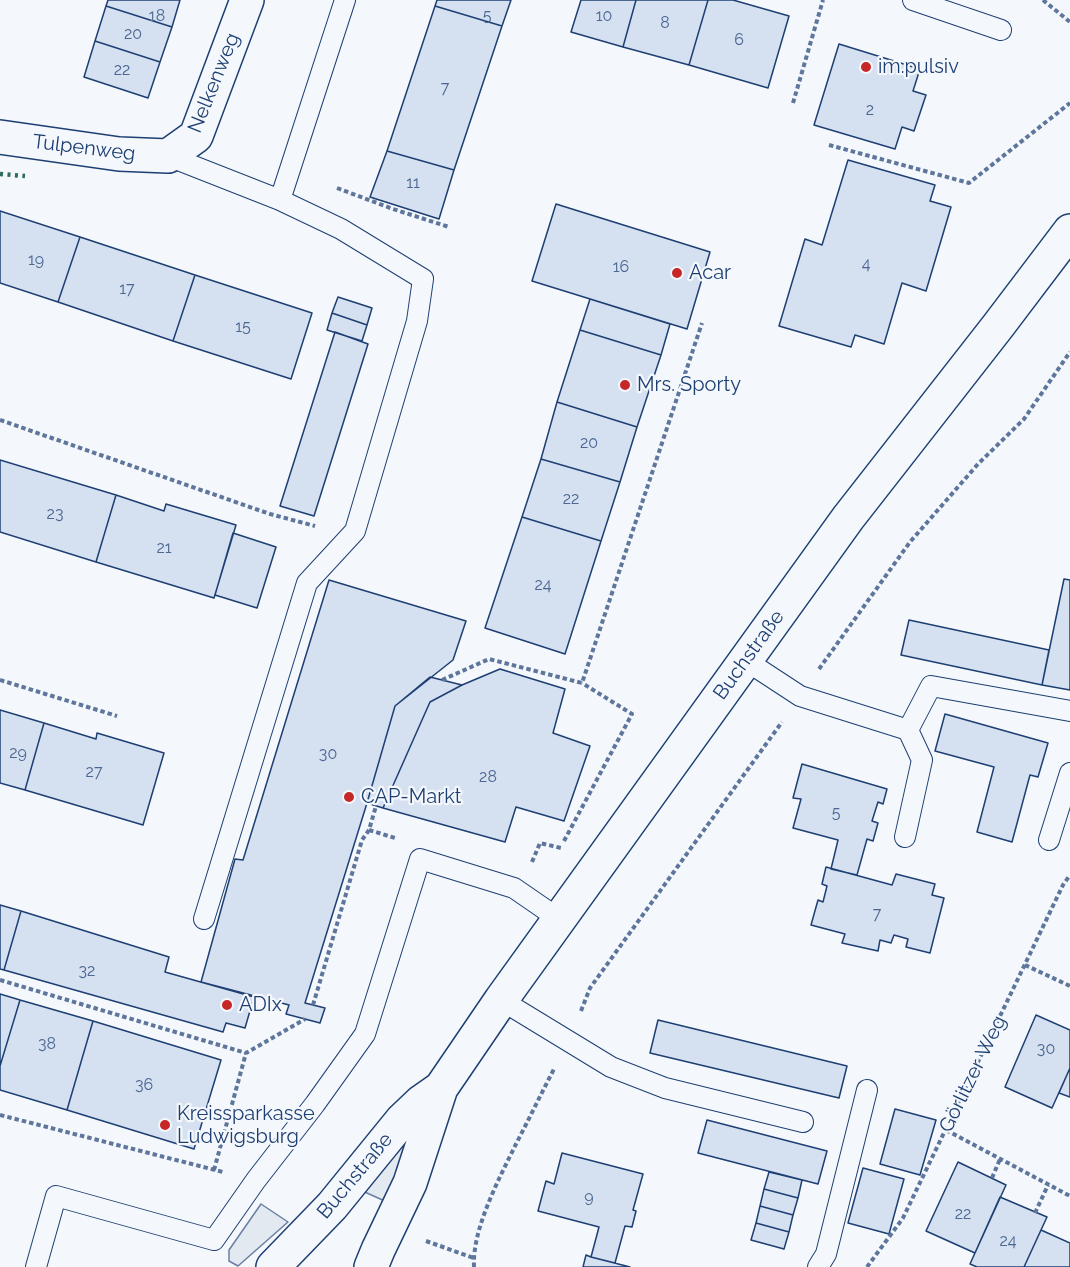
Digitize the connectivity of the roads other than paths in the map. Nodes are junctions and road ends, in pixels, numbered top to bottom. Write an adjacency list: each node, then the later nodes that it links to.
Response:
1 (247, 0): 6 (street, Nelkenweg)
2 (345, 0): 7 (lane)
3 (912, 0): 4 (lane)
4 (1002, 30)
5 (0, 137): 6 (street, Tulpenweg)
6 (168, 156): 7 (lane)
7 (280, 200): 15 (lane)
8 (1070, 231): 9 (street, Buchstraße)
9 (745, 660): 11 (lane); 16 (street, Buchstraße)
10 (1070, 711): 11 (lane)
11 (908, 730): 13 (lane)
12 (1070, 773): 14 (lane)
13 (905, 837)
14 (1049, 840)
15 (204, 919)
16 (559, 919): 17 (street, Buchstraße); 21 (lane)
17 (501, 1000): 18 (street, Buchstraße); 20 (lane)
18 (441, 1088): 22 (street, Buchstraße); 23 (street, Buchstraße)
19 (867, 1090): 24 (lane)
20 (803, 1122)
21 (36, 1267)
22 (273, 1267)
23 (371, 1267)
24 (818, 1267)

